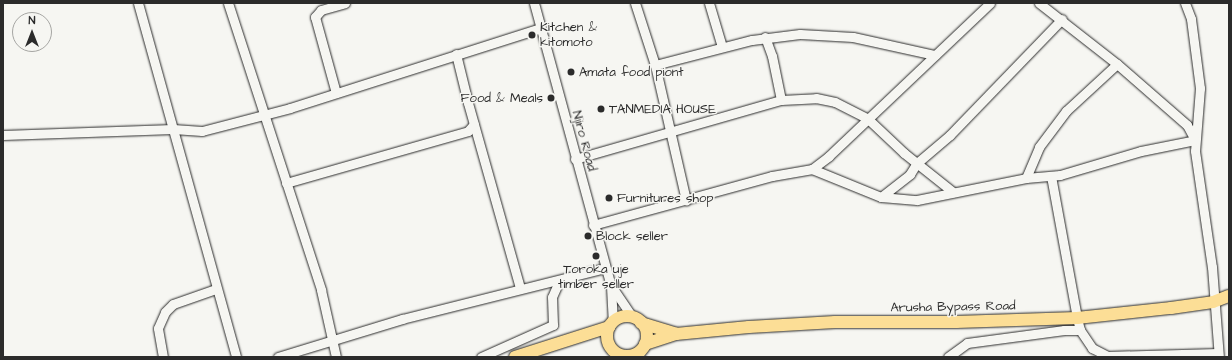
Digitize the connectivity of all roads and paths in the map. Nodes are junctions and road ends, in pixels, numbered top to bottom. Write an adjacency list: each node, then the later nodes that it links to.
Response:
1 (138, 3): 23 (street)
2 (228, 3): 20 (street)
3 (345, 3): 18 (street)
4 (534, 3): 11 (street, Njiro Road)
5 (636, 3): 17 (street)
6 (710, 3): 13 (street)
7 (990, 3): 15 (street)
8 (1039, 3): 10 (street)
9 (1184, 3): 26 (street)
10 (1062, 19): 16 (street); 28 (street)
11 (540, 28): 14 (street); 27 (street, Njiro Road)
12 (765, 37): 13 (street); 15 (street); 19 (street)
13 (722, 47): 17 (street)
14 (456, 54): 18 (street); 22 (street)
15 (935, 55): 21 (street)
16 (1117, 64): 26 (street); 31 (street)
17 (654, 65): 24 (street)
18 (336, 93): 20 (street)
19 (781, 100): 21 (street); 24 (street)
20 (262, 113): 23 (street); 32 (street)
21 (868, 119): 28 (street); 29 (street)
22 (474, 124): 32 (street); 40 (street)
23 (173, 129): 25 (street); 41 (street)
24 (671, 132): 27 (street); 35 (street)
25 (3, 135)
26 (1195, 140): 30 (street); 43 (street)
27 (575, 159): 36 (street, Njiro Road)
28 (917, 163): 33 (street); 34 (street)
29 (812, 169): 34 (street); 35 (street)
30 (1051, 176): 31 (street); 44 (street)
31 (1026, 178): 33 (street)
32 (286, 183): 50 (street)
33 (953, 192): 34 (street)
34 (881, 197)
35 (686, 200): 36 (street)
36 (593, 225): 37 (street, Njiro Road)
37 (605, 268): 38 (street); 39 (street, Njiro Road)
38 (560, 281): 40 (street); 59 (street)
39 (611, 286): 45 (street, Njiro Road); 46 (street, Njiro Road)
40 (520, 288): 50 (street)
41 (216, 289): 55 (street); 56 (street)
42 (1229, 296): 43 (main road, Arusha Bypass Road)
43 (1213, 302): 44 (main road, Arusha Bypass Road); 53 (street)
44 (1076, 318): 47 (street); 48 (main road, Arusha Bypass Road)
45 (637, 320): 46 (main road, Arusha Bypass Road); 48 (main road, Arusha Bypass Road); 52 (main road)
46 (611, 324): 49 (main road, Arusha Bypass Road); 51 (main road)
47 (1080, 330): 53 (street); 61 (street)
48 (676, 334): 52 (main road, Arusha Bypass Road)
49 (584, 336): 51 (main road, Arusha Bypass Road); 60 (main road, Arusha Bypass Road)
50 (333, 339): 57 (street); 58 (street)
51 (612, 349): 54 (main road, Arusha Bypass Road)
52 (641, 351): 54 (main road, Arusha Bypass Road)
53 (1218, 355)
54 (626, 356)
55 (163, 357)
56 (236, 357)
57 (278, 357)
58 (336, 357)
59 (481, 357)
60 (515, 357)
61 (948, 357)

